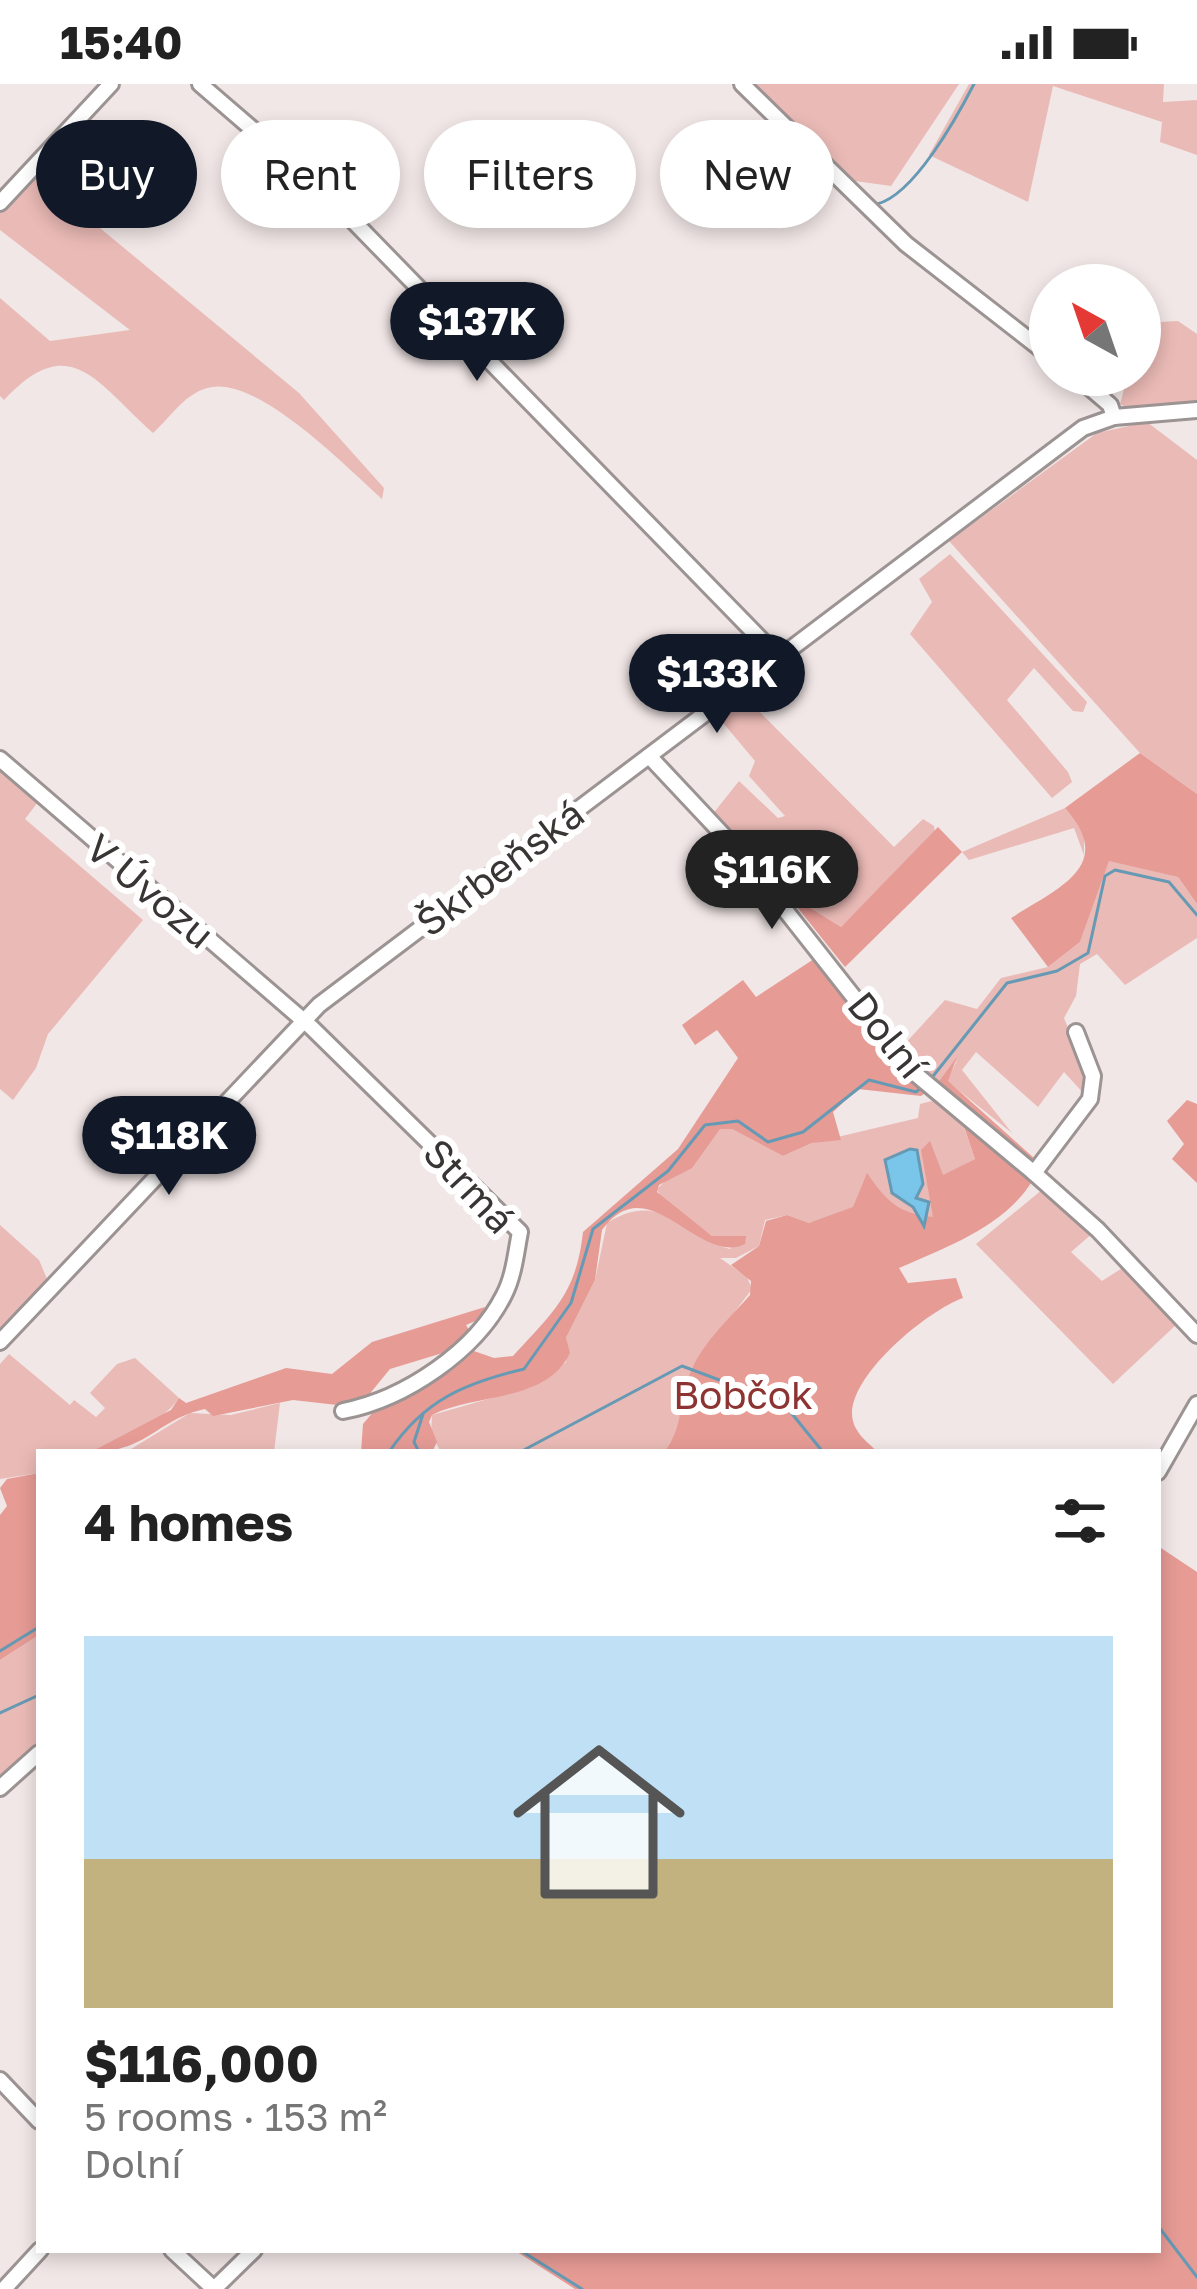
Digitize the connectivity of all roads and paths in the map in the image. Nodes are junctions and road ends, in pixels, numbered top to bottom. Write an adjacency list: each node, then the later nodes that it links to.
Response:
1 (111, 84): 4 (street)
2 (200, 84): 9 (street)
3 (742, 84): 5 (street)
4 (0, 203)
5 (1029, 340)
6 (1100, 396): 8 (street)
7 (1197, 410): 8 (street)
8 (1114, 417): 9 (street, Škrbeňská)
9 (778, 657): 10 (street, Škrbeňská)
10 (649, 756): 12 (street, Škrbeňská); 14 (street, Dolní)
11 (0, 759): 12 (street, V Úvozu)
12 (302, 1021): 16 (street, Škrbeňská); 18 (street, Strmá)
13 (1076, 1032): 14 (street)
14 (1034, 1173): 15 (street, Dolní)
15 (1197, 1336)
16 (0, 1342)
17 (1197, 1404): 19 (street)
18 (343, 1411)
19 (1161, 1467)
20 (36, 1756): 21 (street)
21 (0, 1788)
22 (0, 2080): 23 (street)
23 (36, 2117)
24 (37, 2253): 27 (street)
25 (175, 2253): 28 (street)
26 (251, 2253): 28 (street)
27 (4, 2289)
28 (214, 2289)

